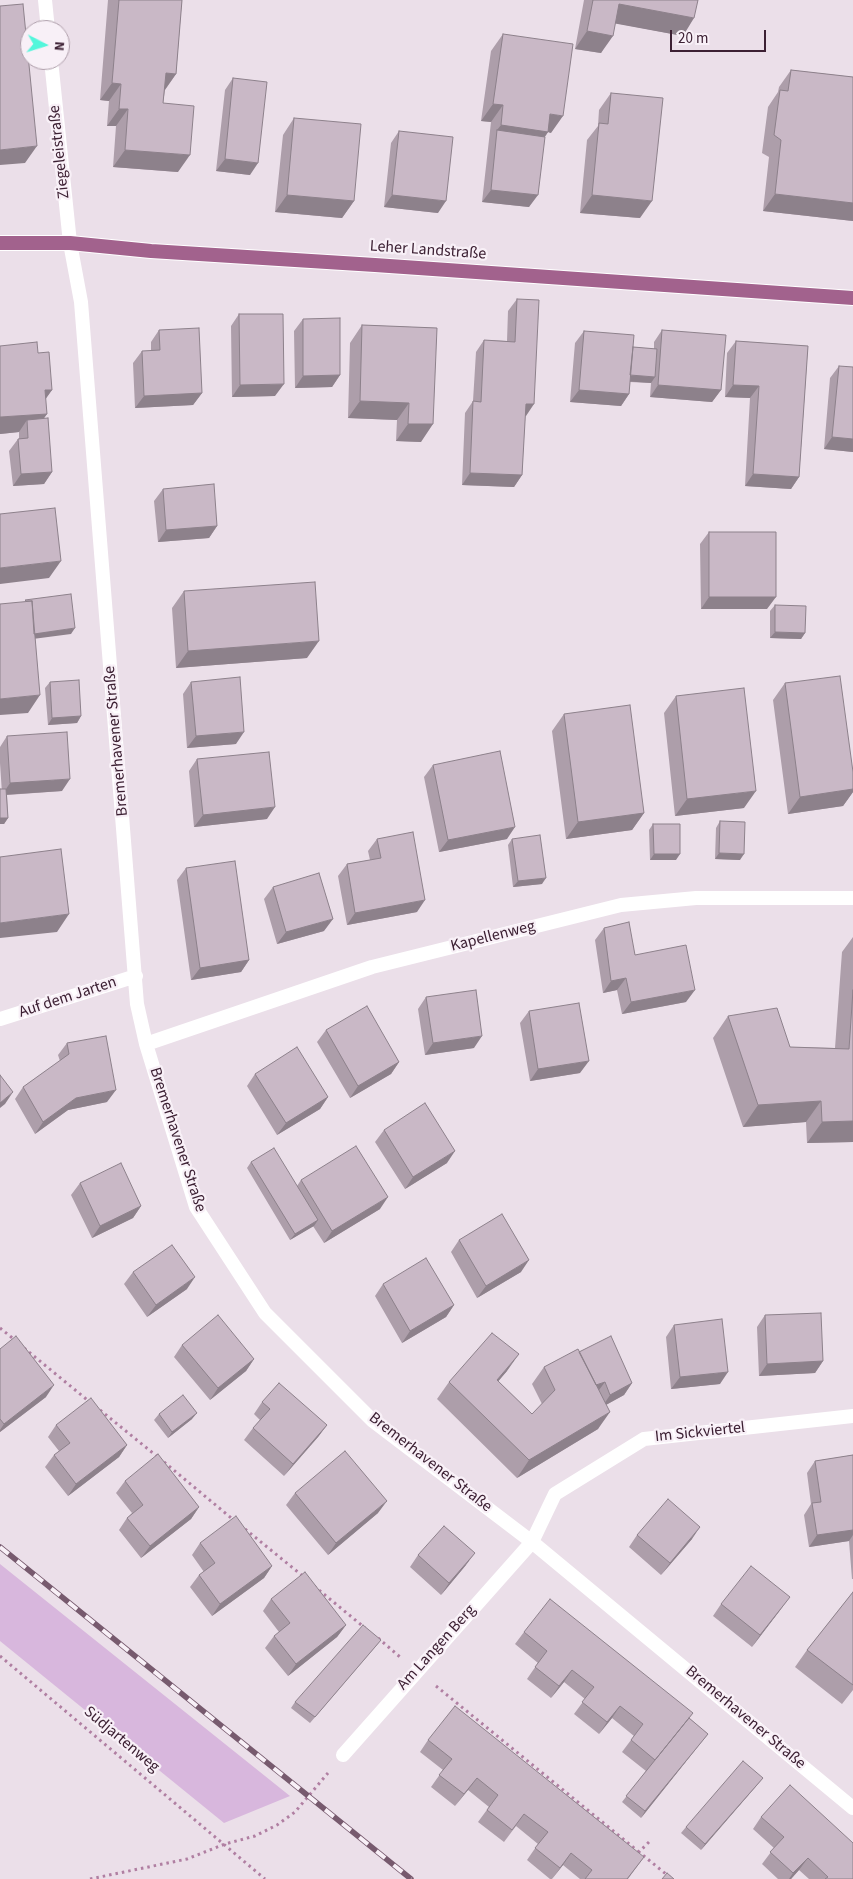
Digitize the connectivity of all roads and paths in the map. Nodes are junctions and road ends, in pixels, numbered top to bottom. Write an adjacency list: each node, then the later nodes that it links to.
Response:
1 (45, 0): 2 (street)
2 (47, 20)
3 (52, 70): 5 (street, Ziegeleistraße)
4 (0, 243): 5 (main road, Leher Landstraße)
5 (70, 243): 6 (main road, Leher Landstraße); 8 (street, Bremerhavener Straße)
6 (853, 298)
7 (853, 898): 10 (street, Kapellenweg)
8 (136, 976): 9 (street, Auf dem Jarten); 10 (street, Bremerhavener Straße)
9 (0, 1019)
10 (146, 1044): 13 (street, Bremerhavener Straße)
11 (0, 1328): 15 (path)
12 (853, 1416): 13 (street, Im Sickviertel)
13 (532, 1542): 15 (street, Am Langen Berg); 17 (street, Bremerhavener Straße)
14 (0, 1656): 19 (path, Südjartenweg)
15 (417, 1671): 16 (street, Am Langen Berg); 20 (path)
16 (343, 1755): 19 (path)
17 (853, 1808)
18 (649, 1842): 20 (path)
19 (225, 1844): 21 (path); 22 (path, Südjartenweg)
20 (639, 1852): 23 (path)
21 (90, 1879)
22 (265, 1879)
23 (672, 1879)

